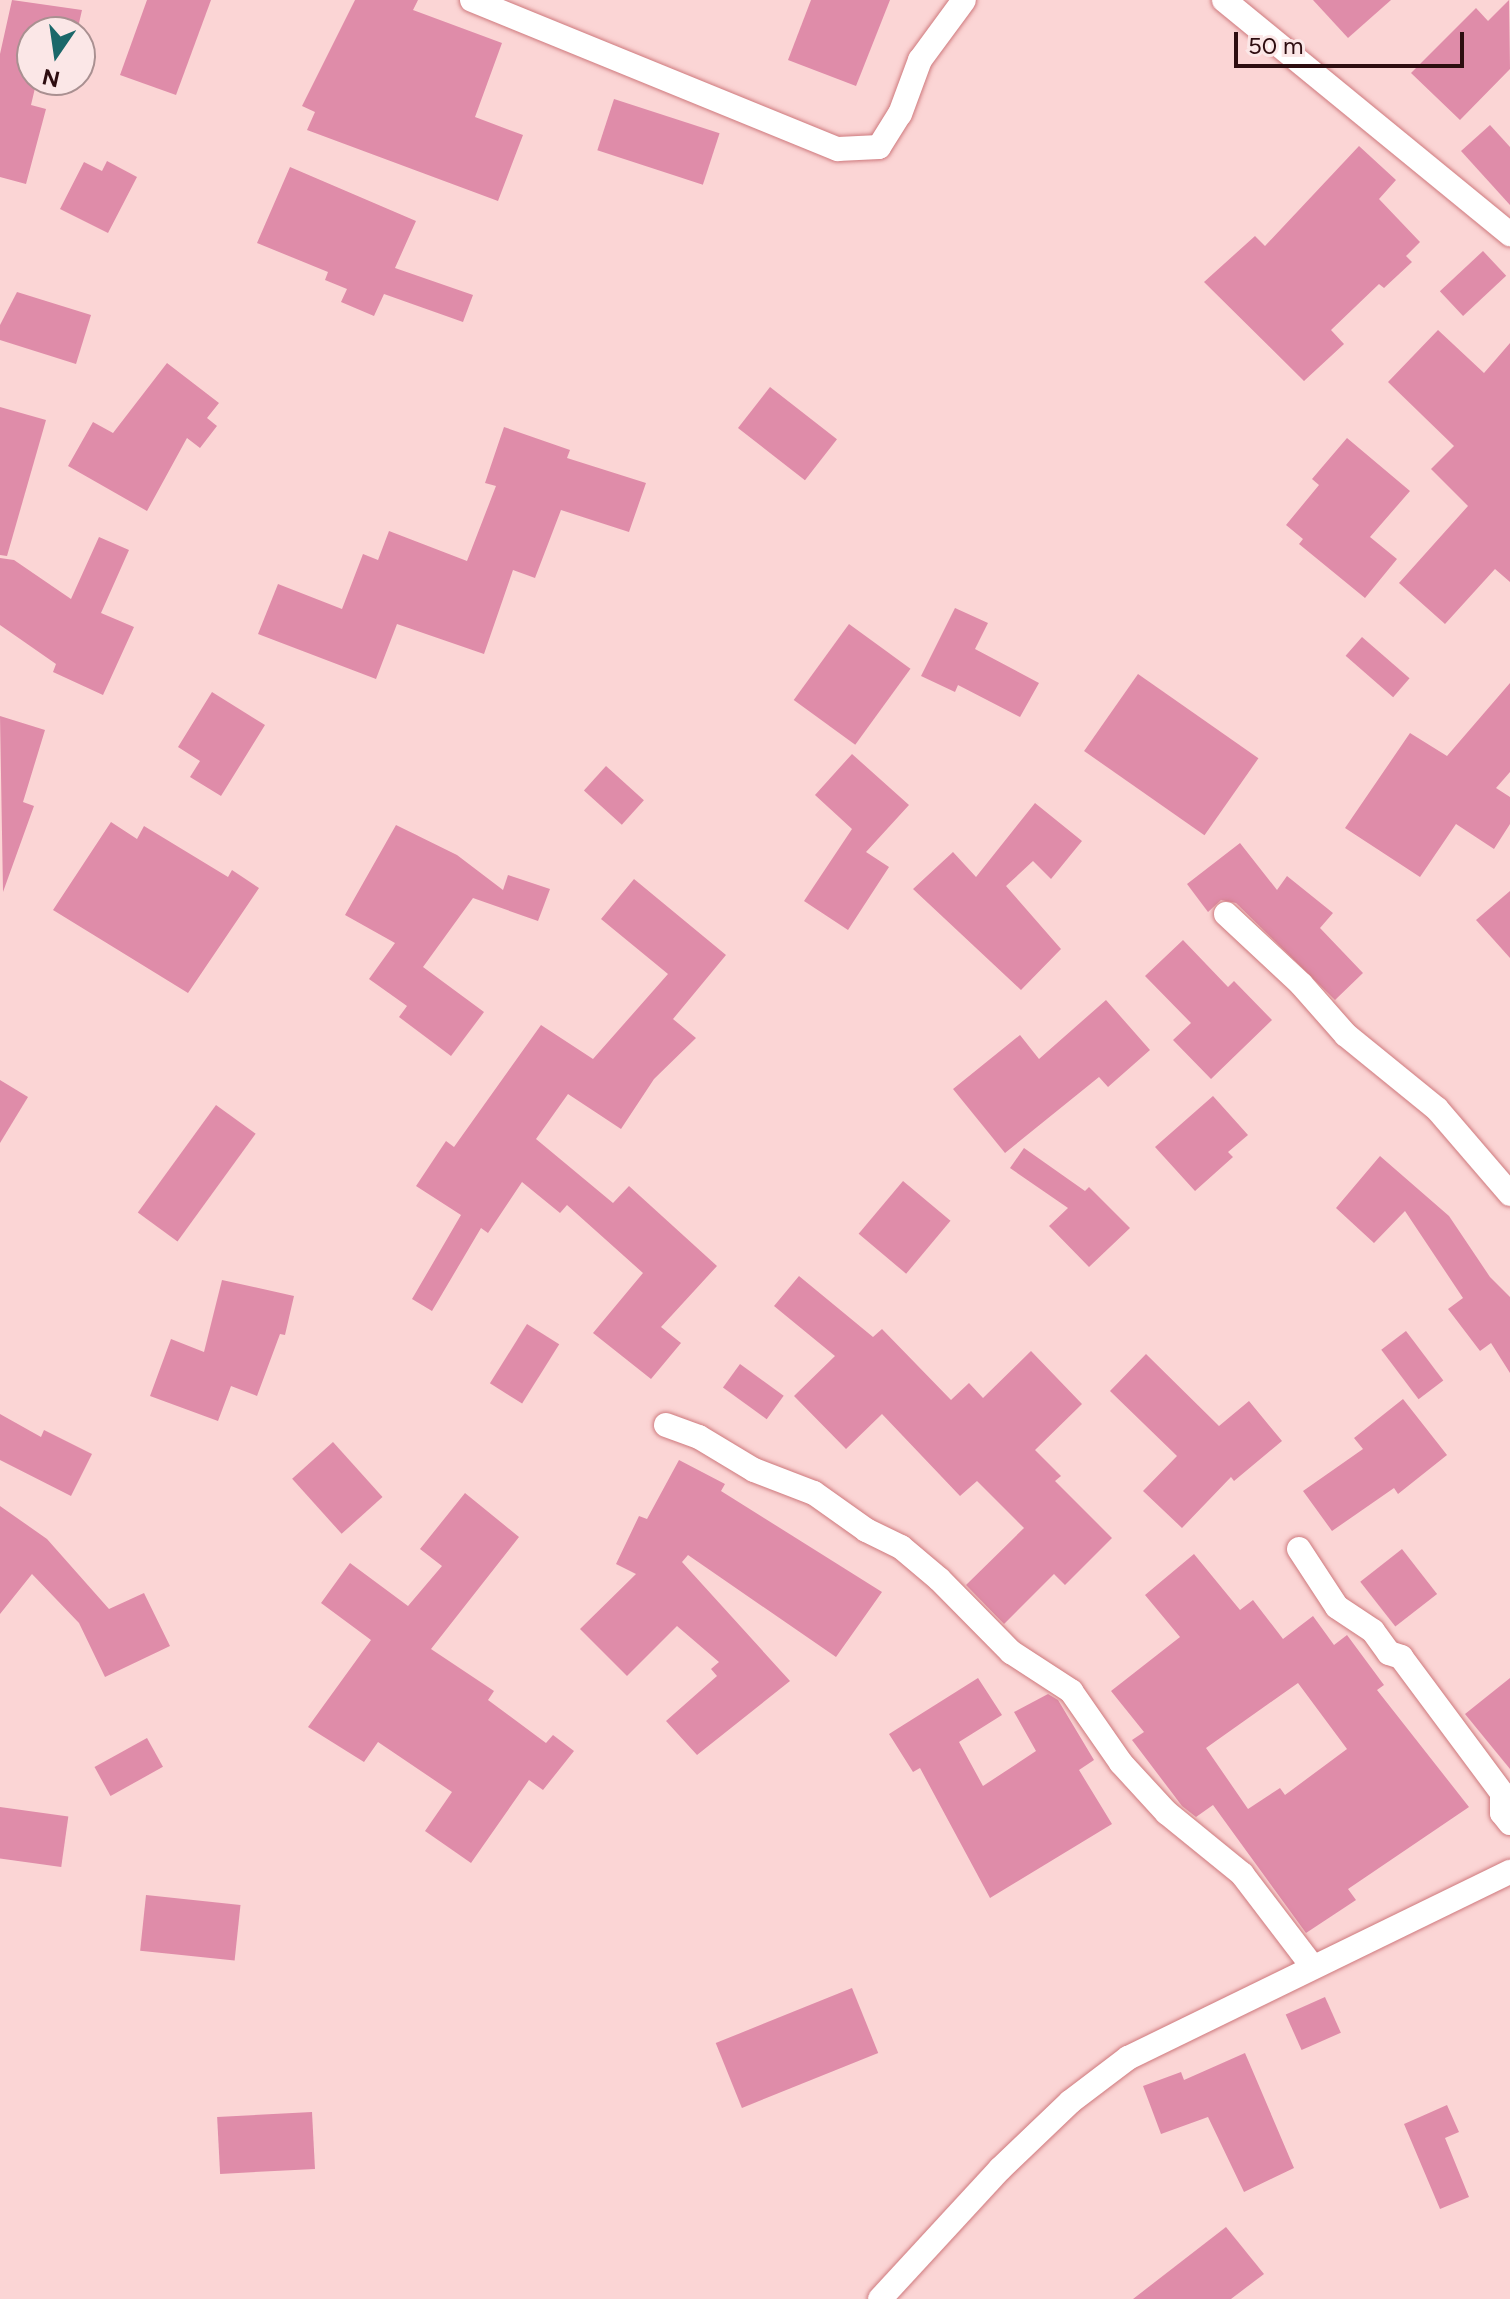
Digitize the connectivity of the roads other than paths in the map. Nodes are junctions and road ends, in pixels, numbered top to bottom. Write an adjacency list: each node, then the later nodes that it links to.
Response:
1 (472, 0): 2 (street)
2 (964, 0)
3 (1224, 0): 4 (street)
4 (1510, 234)
5 (1226, 914): 6 (street)
6 (1510, 1194)
7 (666, 1425): 11 (street)
8 (1299, 1549): 9 (street)
9 (1510, 1823)
10 (1510, 1872): 11 (street)
11 (1312, 1966): 12 (street)
12 (880, 2299)

